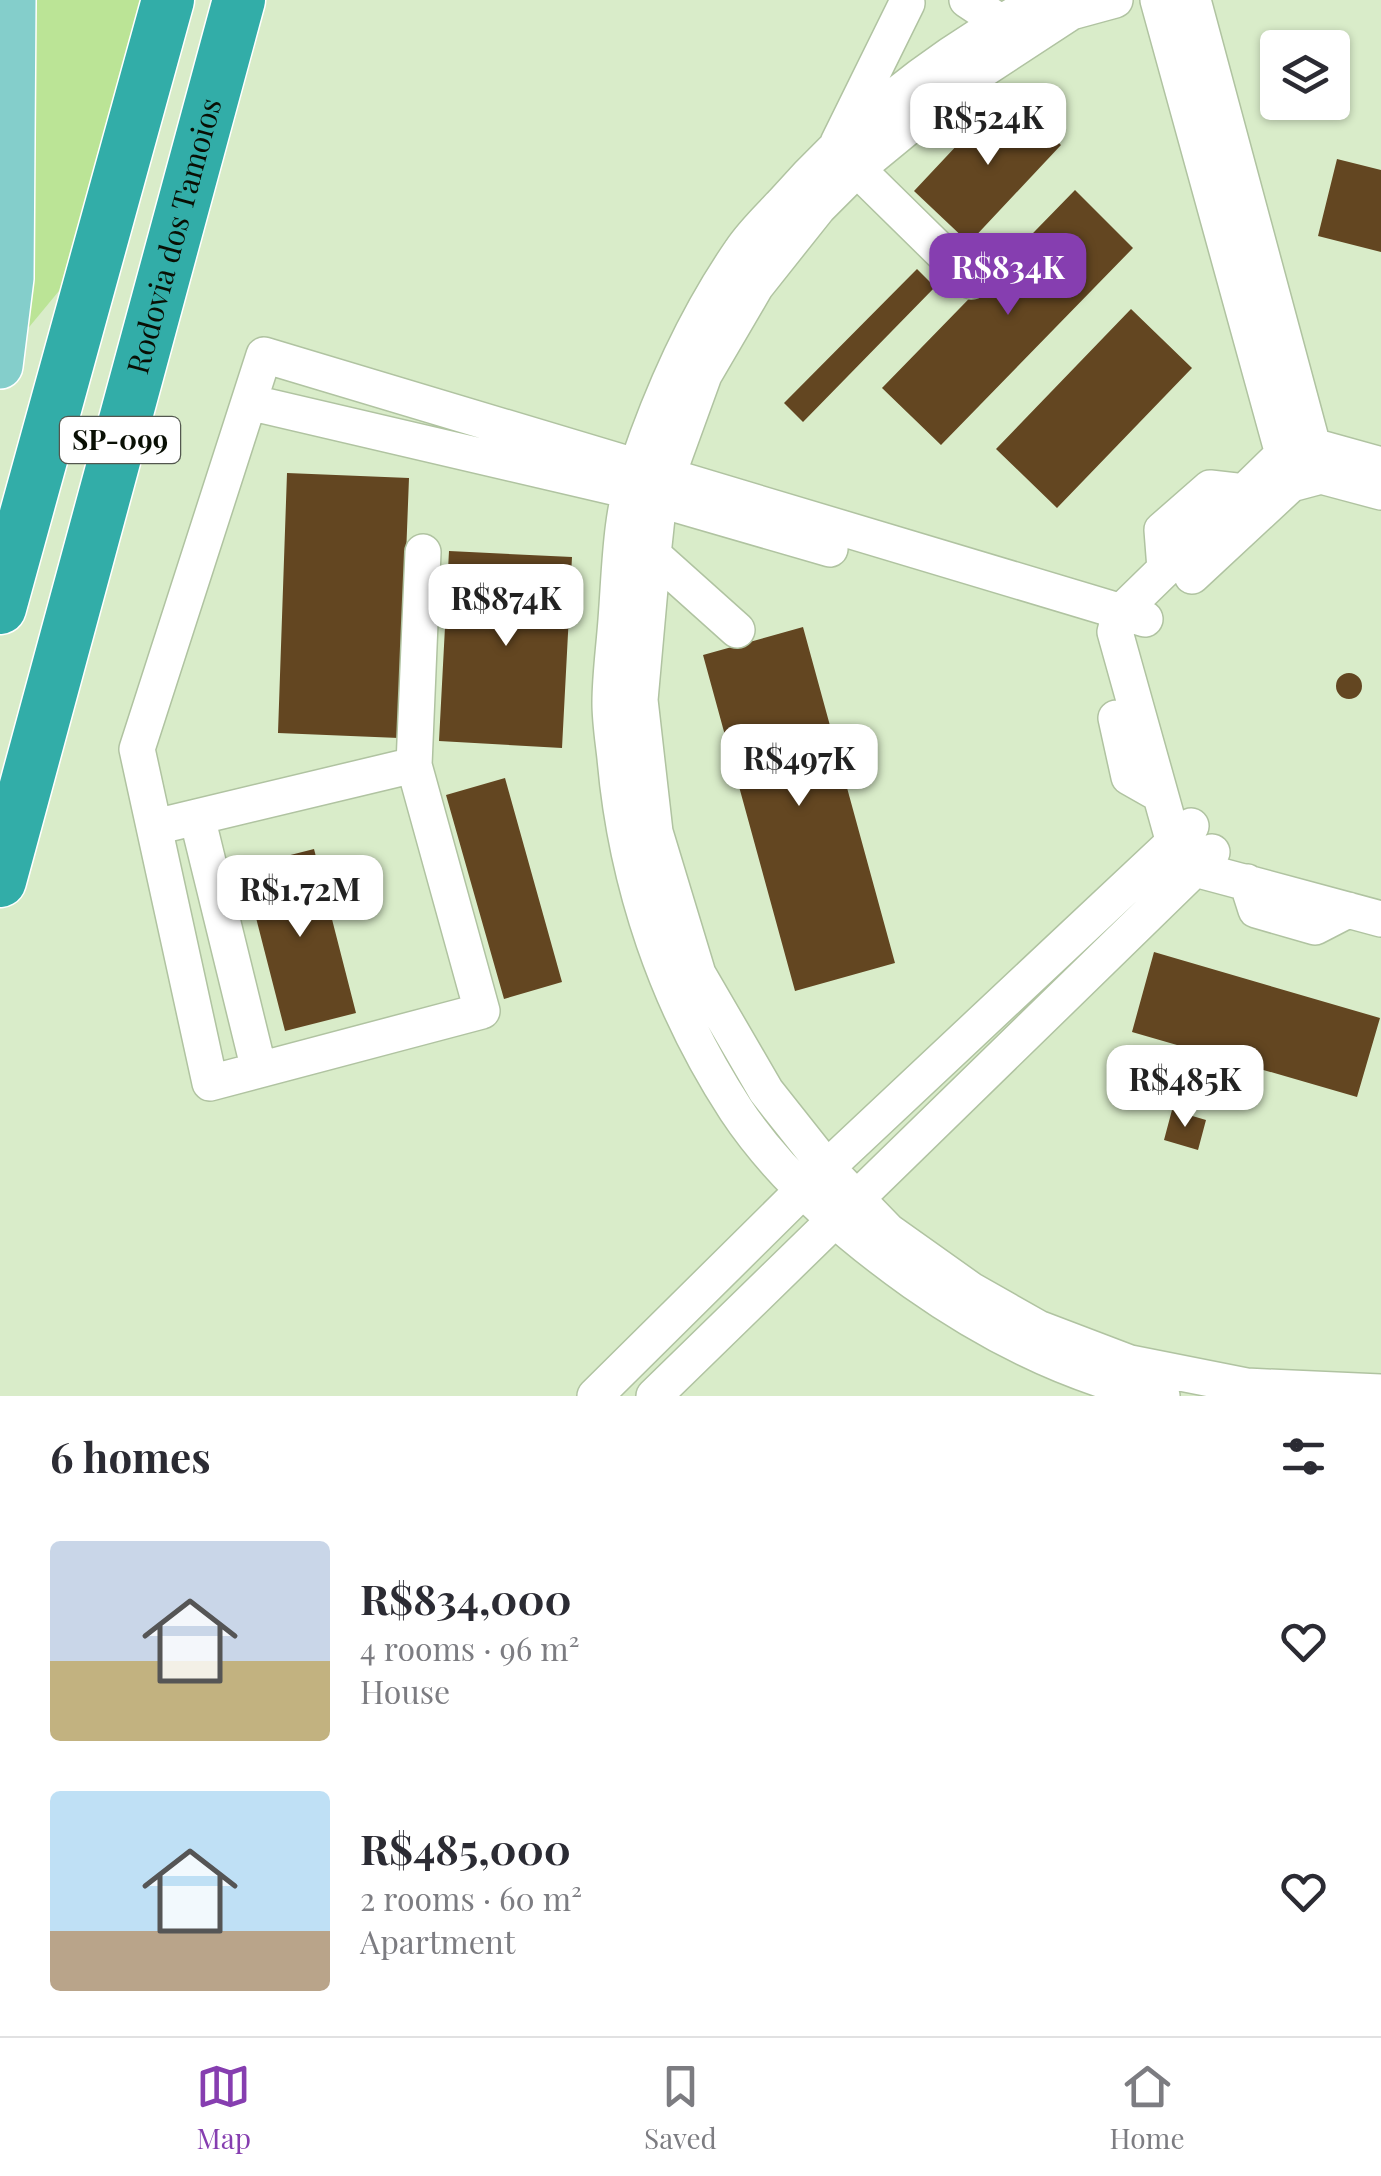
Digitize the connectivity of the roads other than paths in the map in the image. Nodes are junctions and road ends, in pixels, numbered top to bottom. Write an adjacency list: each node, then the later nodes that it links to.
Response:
1 (12, 0): 13 (main road)
2 (168, 0): 21 (highway, SP-099)
3 (240, 0): 28 (highway, Rodovia dos Tamoios / SP-099)
4 (967, 0): 10 (lane)
5 (1042, 0): 10 (lane)
6 (1115, 0): 11 (lane)
7 (1158, 0): 15 (lane)
8 (1193, 0): 15 (lane)
9 (907, 3): 11 (lane)
10 (1000, 22): 11 (lane)
11 (848, 156): 12 (lane); 17 (lane)
12 (970, 281)
13 (0, 366)
14 (249, 402): 17 (lane); 17 (lane); 26 (lane)
15 (1302, 465): 16 (lane); 22 (lane); 22 (lane)
16 (1378, 468)
17 (648, 482): 18 (lane); 20 (lane); 22 (lane)
18 (624, 526): 20 (lane); 34 (lane)
19 (423, 552): 24 (lane)
20 (652, 556): 23 (lane); 34 (lane)
21 (0, 608)
22 (1130, 626): 27 (lane); 27 (lane)
23 (737, 630)
24 (414, 765): 25 (lane); 33 (lane)
25 (198, 817): 26 (lane); 31 (lane)
26 (154, 827): 32 (lane)
27 (1194, 847): 29 (lane); 30 (lane); 34 (lane); 35 (lane)
28 (0, 880)
29 (1381, 894)
30 (1365, 914)
31 (232, 961): 32 (lane); 33 (lane)
32 (186, 973): 33 (lane)
33 (259, 1070)
34 (815, 1179): 35 (lane); 37 (lane)
35 (846, 1208): 36 (lane); 38 (lane); 39 (lane)
36 (1381, 1392)
37 (595, 1396)
38 (654, 1396)
39 (1162, 1396)

